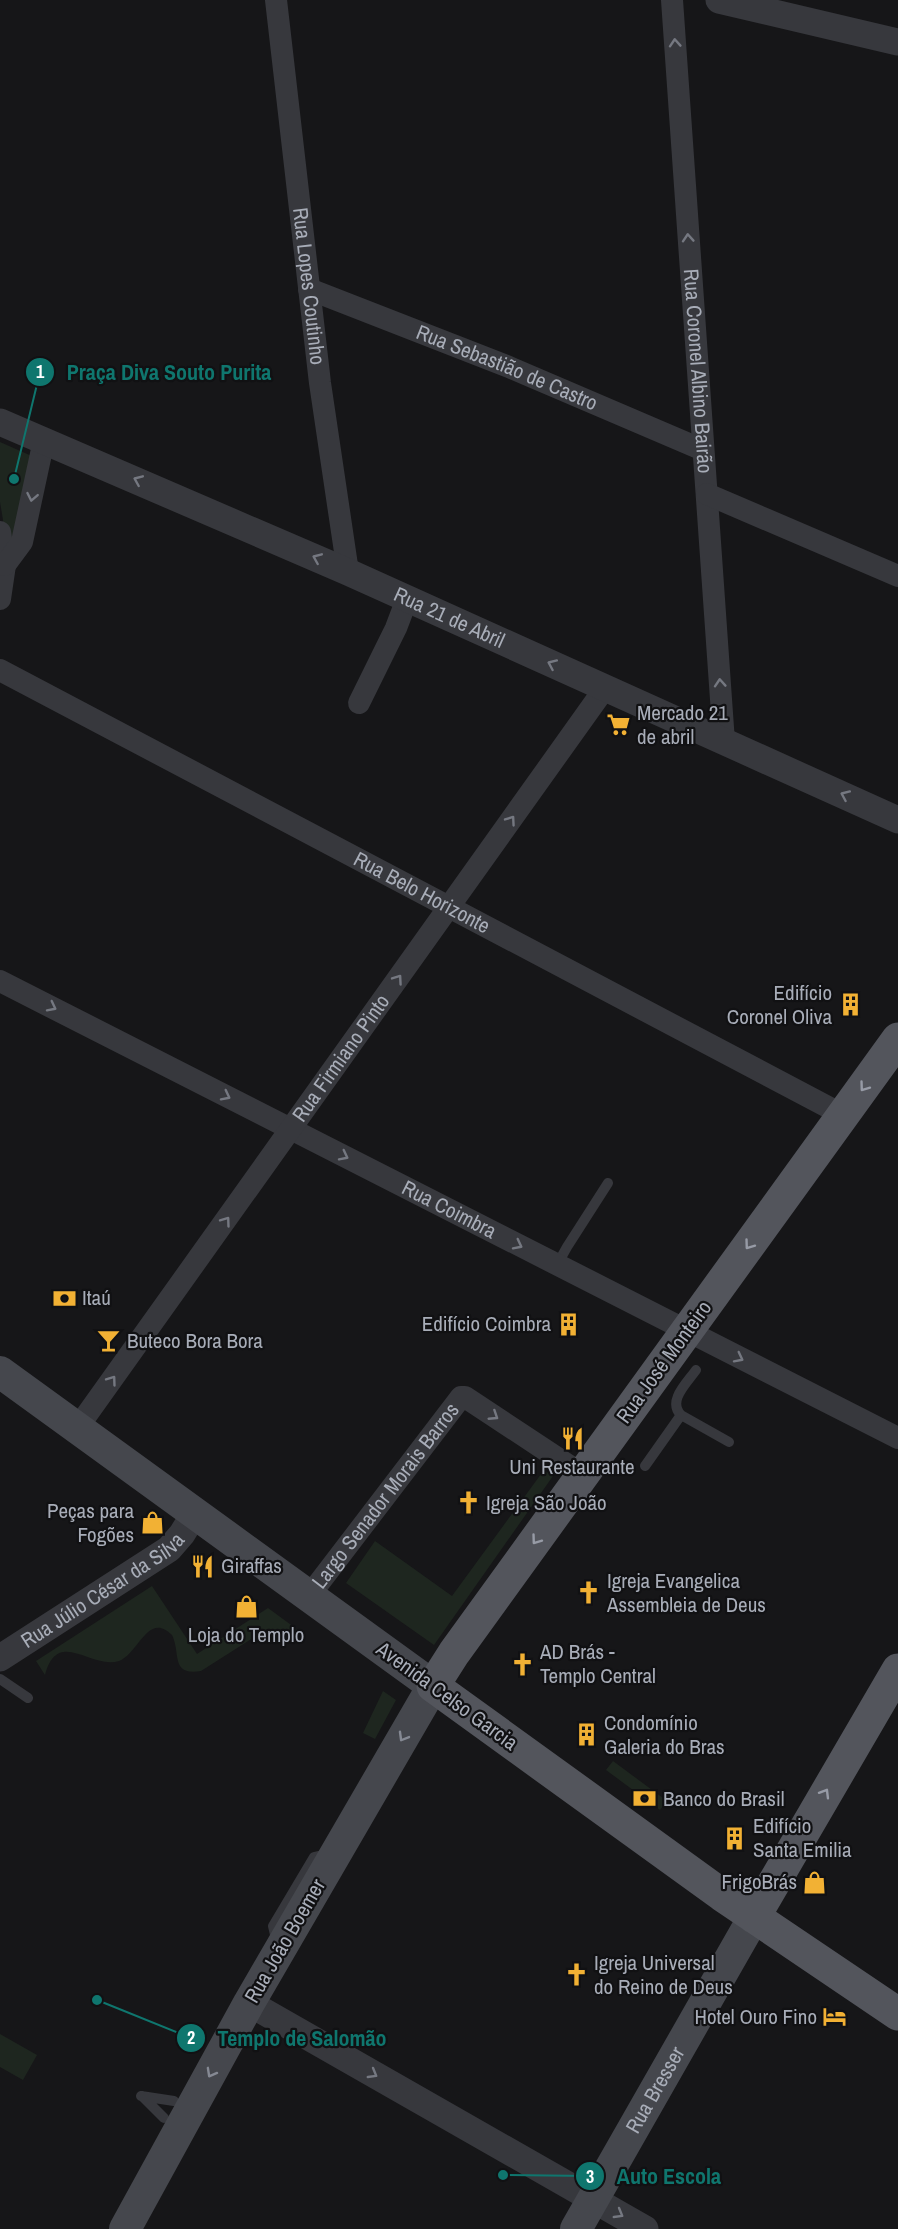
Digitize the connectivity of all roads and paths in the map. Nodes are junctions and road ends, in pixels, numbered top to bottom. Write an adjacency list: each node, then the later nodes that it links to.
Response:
1 (276, 0): 5 (street, Rua Lopes Coutinho)
2 (672, 0): 8 (street, Rua Coronel Albino Bairão, one-way to 2)
3 (719, 0): 4 (street)
4 (898, 42)
5 (309, 289): 8 (street, Rua Sebastião de Castro); 12 (street, Rua Lopes Coutinho)
6 (0, 422): 7 (street, Rua 21 de Abril)
7 (44, 440): 11 (street, one-way to 11); 12 (street, Rua 21 de Abril, one-way to 7)
8 (704, 450): 9 (street, Rua Coronel Albino Bairão)
9 (707, 494): 13 (street); 19 (street, Rua Coronel Albino Bairão, one-way to 9)
10 (0, 532): 11 (street)
11 (5, 565): 14 (street)
12 (348, 572): 15 (street, Rua 21 de Abril)
13 (898, 576)
14 (0, 599)
15 (408, 599): 17 (street, Rua 21 de Abril, one-way to 15); 18 (street)
16 (0, 669): 21 (street, Rua Belo Horizonte)
17 (605, 688): 19 (street, Rua 21 de Abril); 21 (street, Rua Firmiano Pinto, one-way to 17)
18 (359, 703)
19 (724, 742): 20 (street, Rua 21 de Abril, one-way to 19)
20 (898, 820)
21 (449, 907): 24 (street, Rua Belo Horizonte); 25 (street, Rua Firmiano Pinto, one-way to 21)
22 (0, 981): 25 (street, Rua Coimbra, one-way to 25)
23 (898, 1039): 24 (main road, Rua José Monteiro, one-way to 24)
24 (843, 1115): 28 (main road, Rua José Monteiro, one-way to 28)
25 (292, 1130): 27 (street, Rua Coimbra, one-way to 27); 32 (street, Rua Firmiano Pinto, one-way to 25)
26 (608, 1183): 27 (lane)
27 (557, 1265): 28 (street, Rua Coimbra)
28 (687, 1331): 33 (street, Rua Coimbra, one-way to 33); 36 (main road, Rua José Monteiro)
29 (696, 1370): 31 (lane)
30 (0, 1372): 32 (main road, Avenida Celso Garcia)
31 (681, 1415): 34 (lane); 35 (lane)
32 (78, 1427): 37 (main road, Avenida Celso Garcia)
33 (898, 1438)
34 (729, 1442)
35 (645, 1466)
36 (583, 1475): 38 (street, Largo Senador Morais Barros, one-way to 36); 42 (main road, Rua José Monteiro, one-way to 42)
37 (195, 1513): 38 (main road, Avenida Celso Garcia); 39 (street, Rua Júlio César da Silva)
38 (309, 1596): 42 (main road, Avenida Celso Garcia)
39 (0, 1658)
40 (898, 1670): 44 (main road, Rua Bresser, one-way to 40)
41 (0, 1679): 43 (lane)
42 (433, 1686): 44 (main road, Avenida Celso Garcia); 45 (main road, Rua João Boemer, one-way to 45)
43 (28, 1698)
44 (754, 1917): 46 (main road, Avenida Celso Garcia); 47 (main road, Rua Bresser)
45 (249, 2003): 47 (street, one-way to 47); 48 (main road, Rua João Boemer, one-way to 48)
46 (898, 2014)
47 (592, 2200): 49 (main road, Rua Bresser); 50 (street, one-way to 50)
48 (125, 2229)
49 (576, 2229)
50 (645, 2229)

